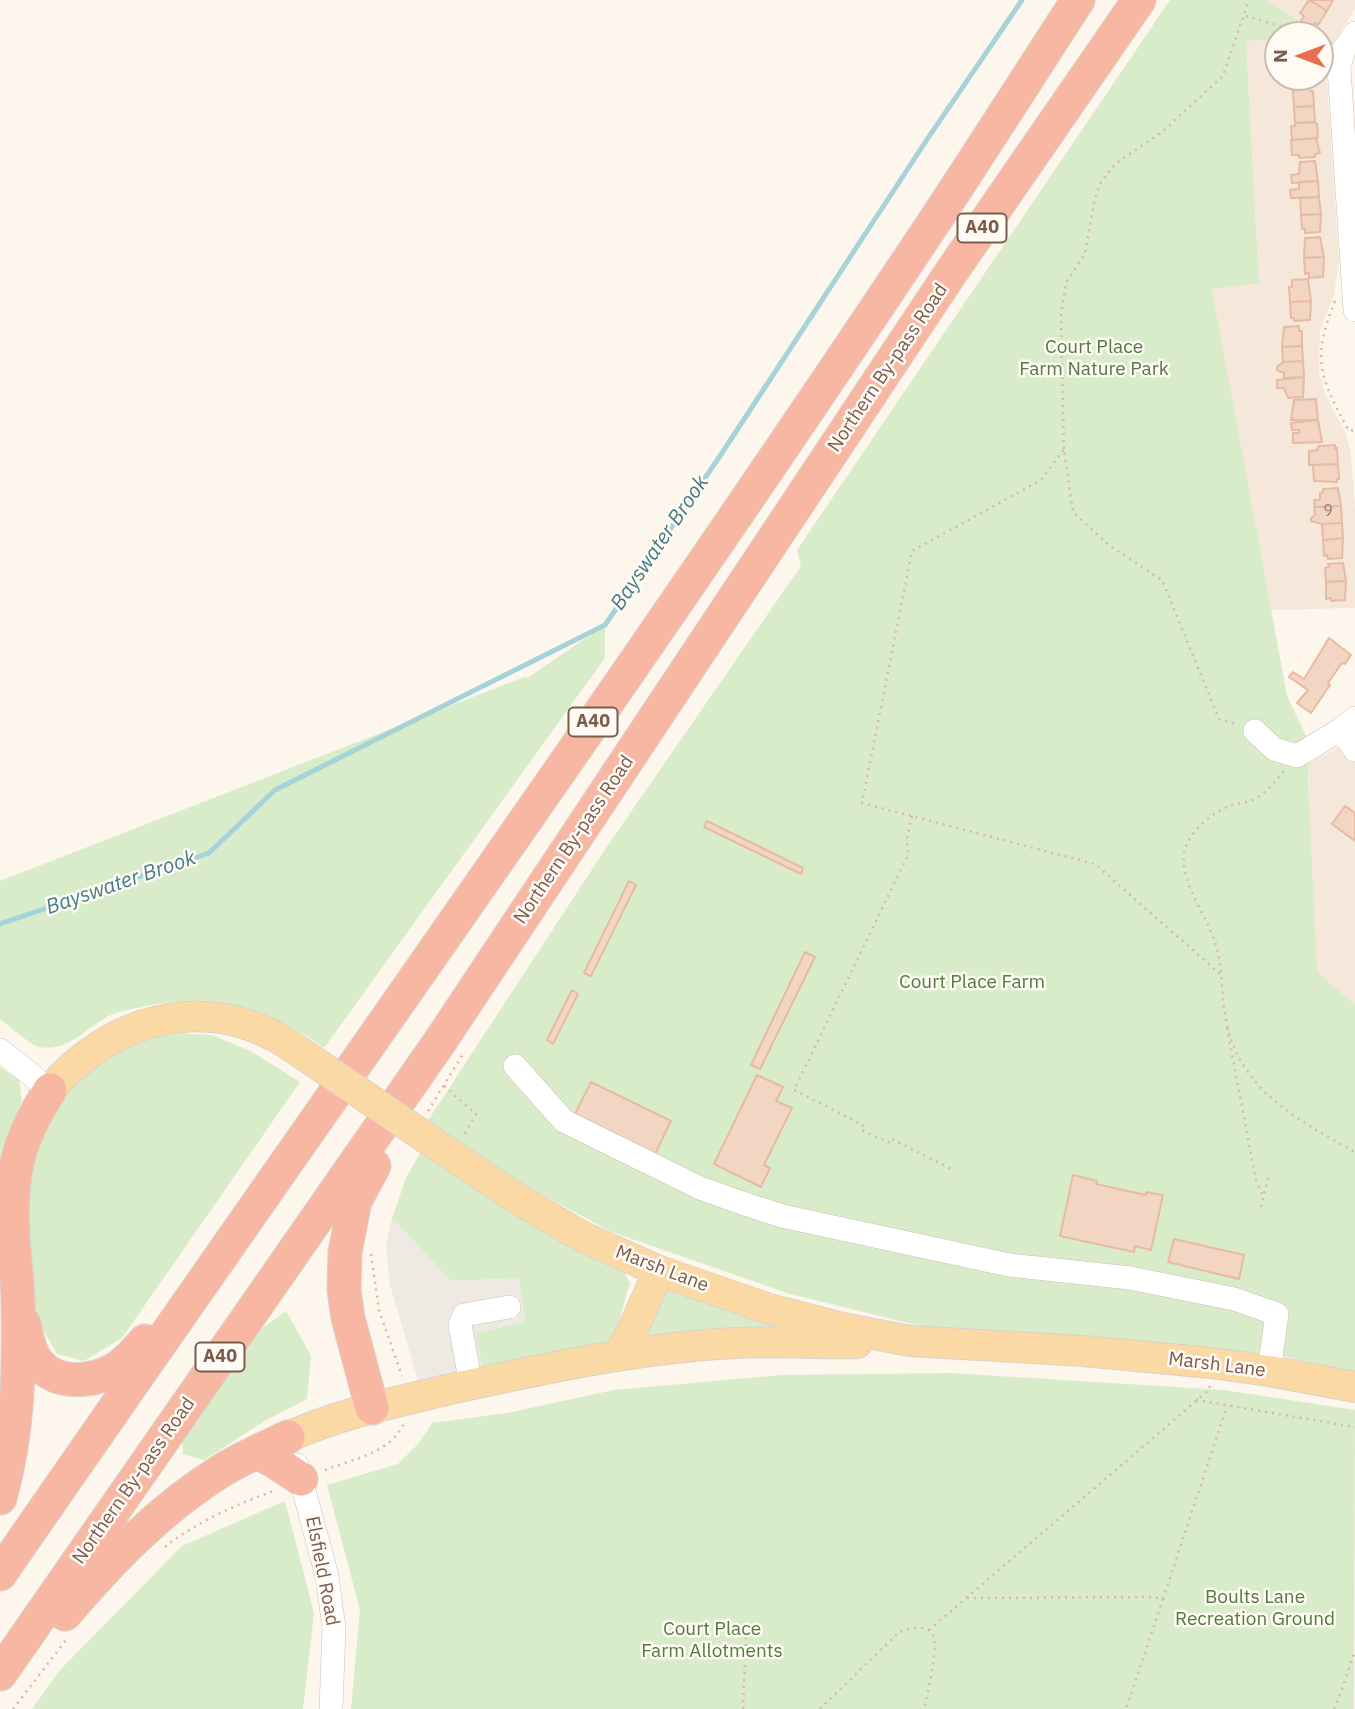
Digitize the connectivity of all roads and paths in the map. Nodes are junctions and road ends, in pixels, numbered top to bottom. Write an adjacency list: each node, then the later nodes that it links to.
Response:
1 (1078, 0): 31 (highway, A40)
2 (1139, 0): 19 (highway, Northern By-pass Road / A40)
3 (1249, 0): 4 (path)
4 (1245, 16): 5 (path); 11 (path)
5 (1264, 22)
6 (1355, 33): 7 (street)
7 (1351, 187): 8 (street)
8 (1353, 286): 9 (street); 10 (path)
9 (1355, 310)
10 (1355, 430)
11 (1064, 449): 13 (path); 16 (path)
12 (1347, 724): 14 (street); 15 (street)
13 (1255, 731): 15 (street)
14 (1355, 750)
15 (1303, 753): 17 (path)
16 (912, 814): 17 (path); 26 (path)
17 (1220, 974): 18 (path)
18 (1225, 1018): 25 (path); 28 (path)
19 (441, 1040): 44 (highway); 59 (highway, Northern By-pass Road / A40)
20 (0, 1050): 23 (street)
21 (515, 1066): 37 (street)
22 (444, 1086): 24 (path)
23 (50, 1090): 32 (main road, Marsh Lane, bridge); 33 (highway)
24 (476, 1114)
25 (1355, 1152)
26 (955, 1171)
27 (1268, 1178): 28 (path)
28 (1264, 1199): 29 (path)
29 (1261, 1208)
30 (371, 1254): 38 (path)
31 (217, 1260): 33 (highway); 52 (highway, A40)
32 (659, 1270): 35 (main road, Marsh Lane); 36 (main road)
33 (18, 1298): 50 (highway)
34 (509, 1307): 40 (street)
35 (910, 1341): 36 (main road); 37 (main road, Marsh Lane)
36 (617, 1356): 40 (main road)
37 (1269, 1371): 41 (main road, Marsh Lane)
38 (401, 1376)
39 (1210, 1382): 42 (path)
40 (471, 1385): 44 (main road)
41 (1355, 1387)
42 (1195, 1400): 43 (path); 53 (path)
43 (1227, 1406): 46 (path); 54 (path)
44 (372, 1408): 47 (main road)
45 (405, 1420): 49 (path)
46 (1355, 1427)
47 (288, 1437): 48 (highway); 49 (street, Elsfield Road)
48 (256, 1452): 49 (highway); 60 (highway)
49 (301, 1480): 51 (path); 62 (street, Elsfield Road)
50 (0, 1498)
51 (158, 1552)
52 (0, 1574)
53 (967, 1598): 54 (path); 56 (path)
54 (1163, 1600): 66 (path)
55 (74, 1630): 61 (path)
56 (929, 1630): 64 (path); 65 (path)
57 (746, 1632): 63 (path)
58 (1355, 1652): 67 (path)
59 (0, 1675)
60 (0, 1689)
61 (13, 1709)
62 (331, 1709)
63 (743, 1709)
64 (820, 1709)
65 (925, 1709)
66 (1126, 1709)
67 (1334, 1709)

